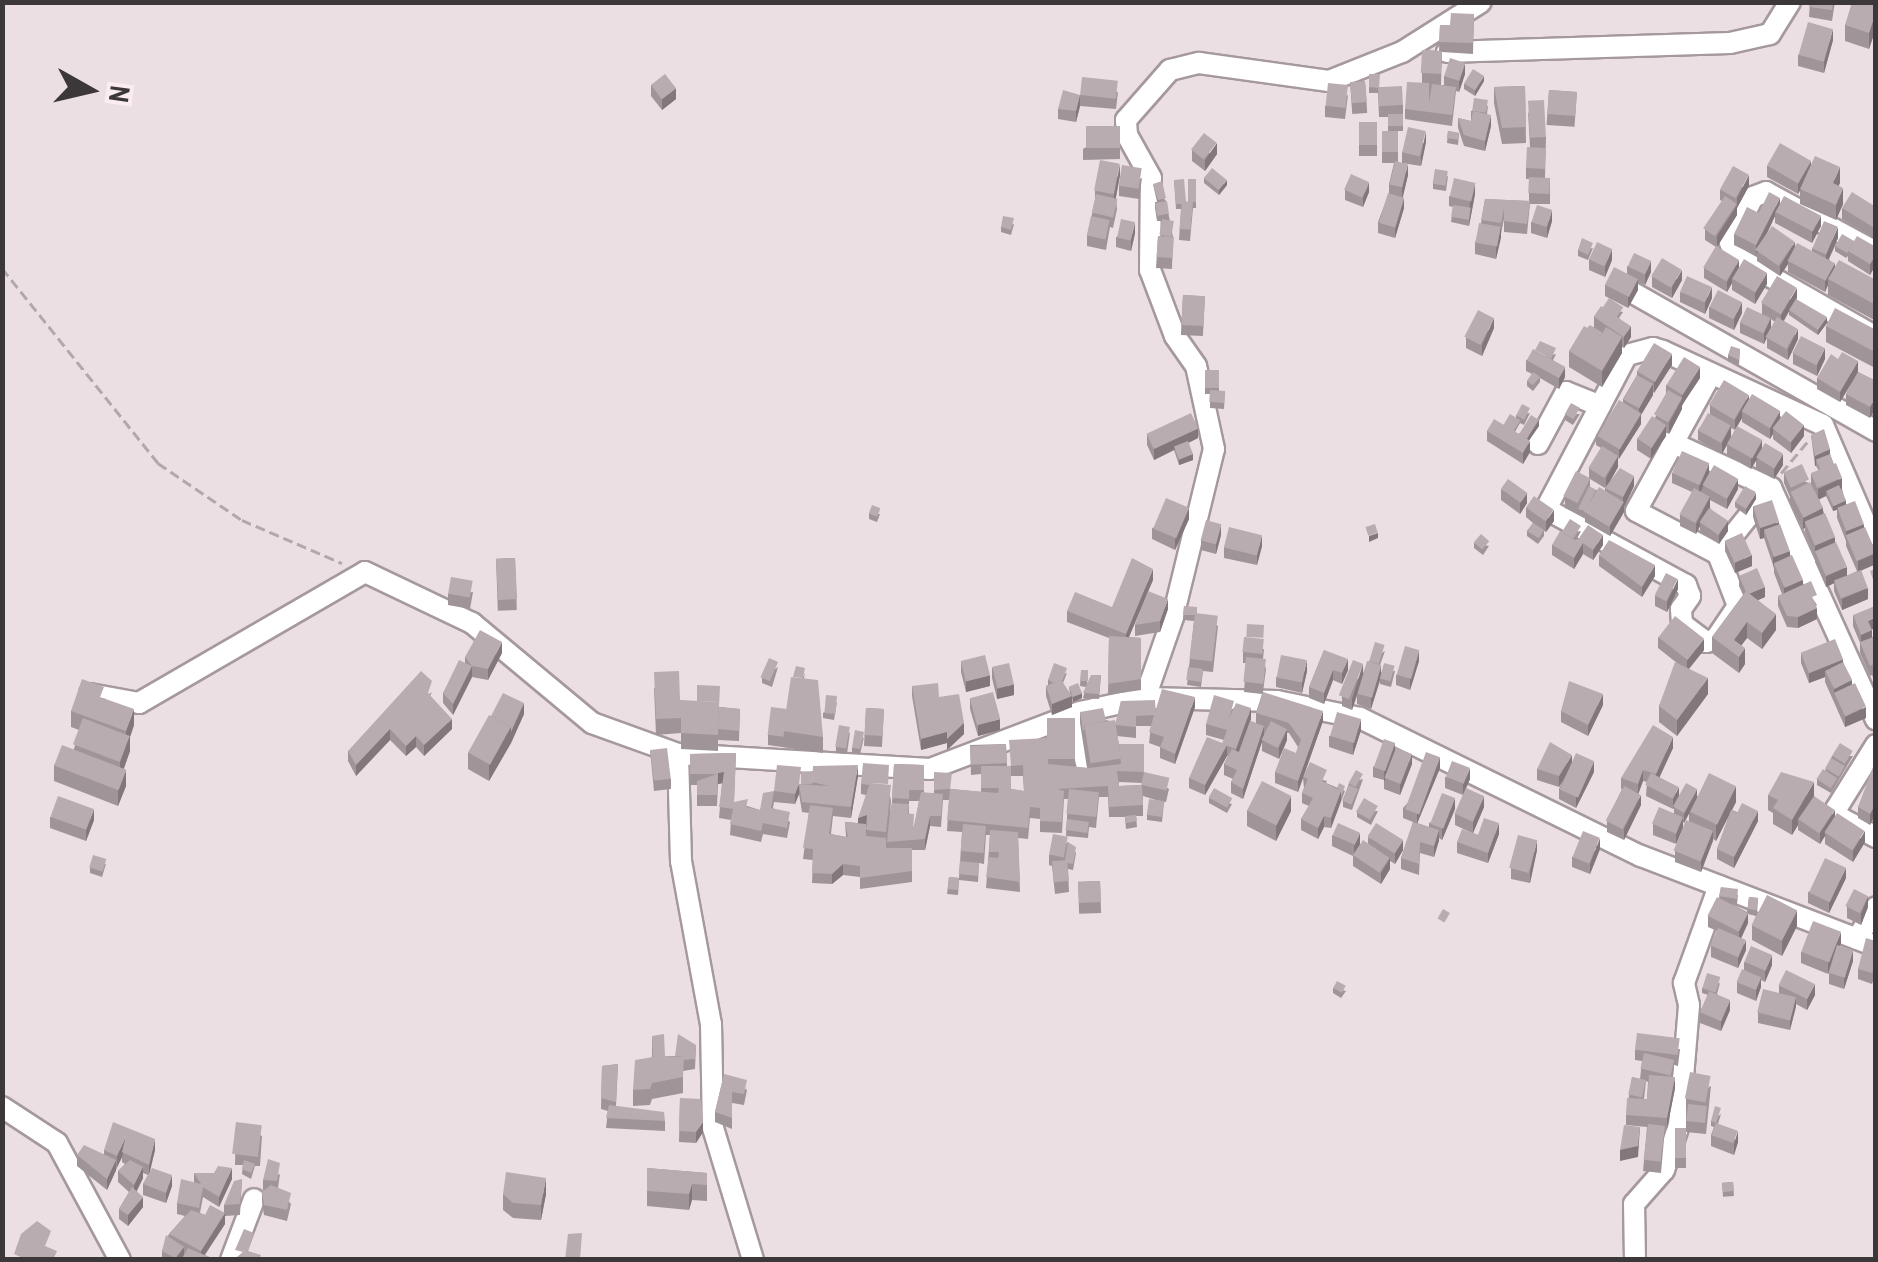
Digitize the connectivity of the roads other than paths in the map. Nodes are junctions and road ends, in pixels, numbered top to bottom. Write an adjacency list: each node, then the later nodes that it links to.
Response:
1 (1481, 2): 3 (street)
2 (1790, 2): 3 (street)
3 (1402, 52): 21 (street)
4 (1876, 252): 6 (street)
5 (1628, 290): 9 (street)
6 (1876, 337)
7 (1711, 374): 8 (street); 10 (street); 14 (street)
8 (1600, 406): 11 (street); 15 (street)
9 (1876, 430)
10 (1671, 442): 12 (street); 13 (street)
11 (1538, 444)
12 (1771, 488): 17 (street); 19 (street)
13 (1636, 511): 15 (street); 17 (street)
14 (1868, 512): 16 (street)
15 (1615, 544): 17 (street)
16 (1876, 548)
17 (1718, 554)
18 (1862, 614): 19 (street)
19 (1834, 628): 23 (street)
20 (90, 694): 25 (street)
21 (1146, 698): 22 (street); 28 (street)
22 (1074, 714): 25 (street); 26 (street)
23 (1876, 719)
24 (1876, 745): 27 (street)
25 (678, 754): 35 (street)
26 (1088, 771)
27 (1876, 837)
28 (1718, 886): 30 (street); 36 (street)
29 (1876, 907): 30 (street)
30 (1866, 943)
31 (2, 1107): 33 (street)
32 (254, 1199): 34 (street)
33 (120, 1260)
34 (230, 1260)
35 (753, 1260)
36 (1635, 1260)

